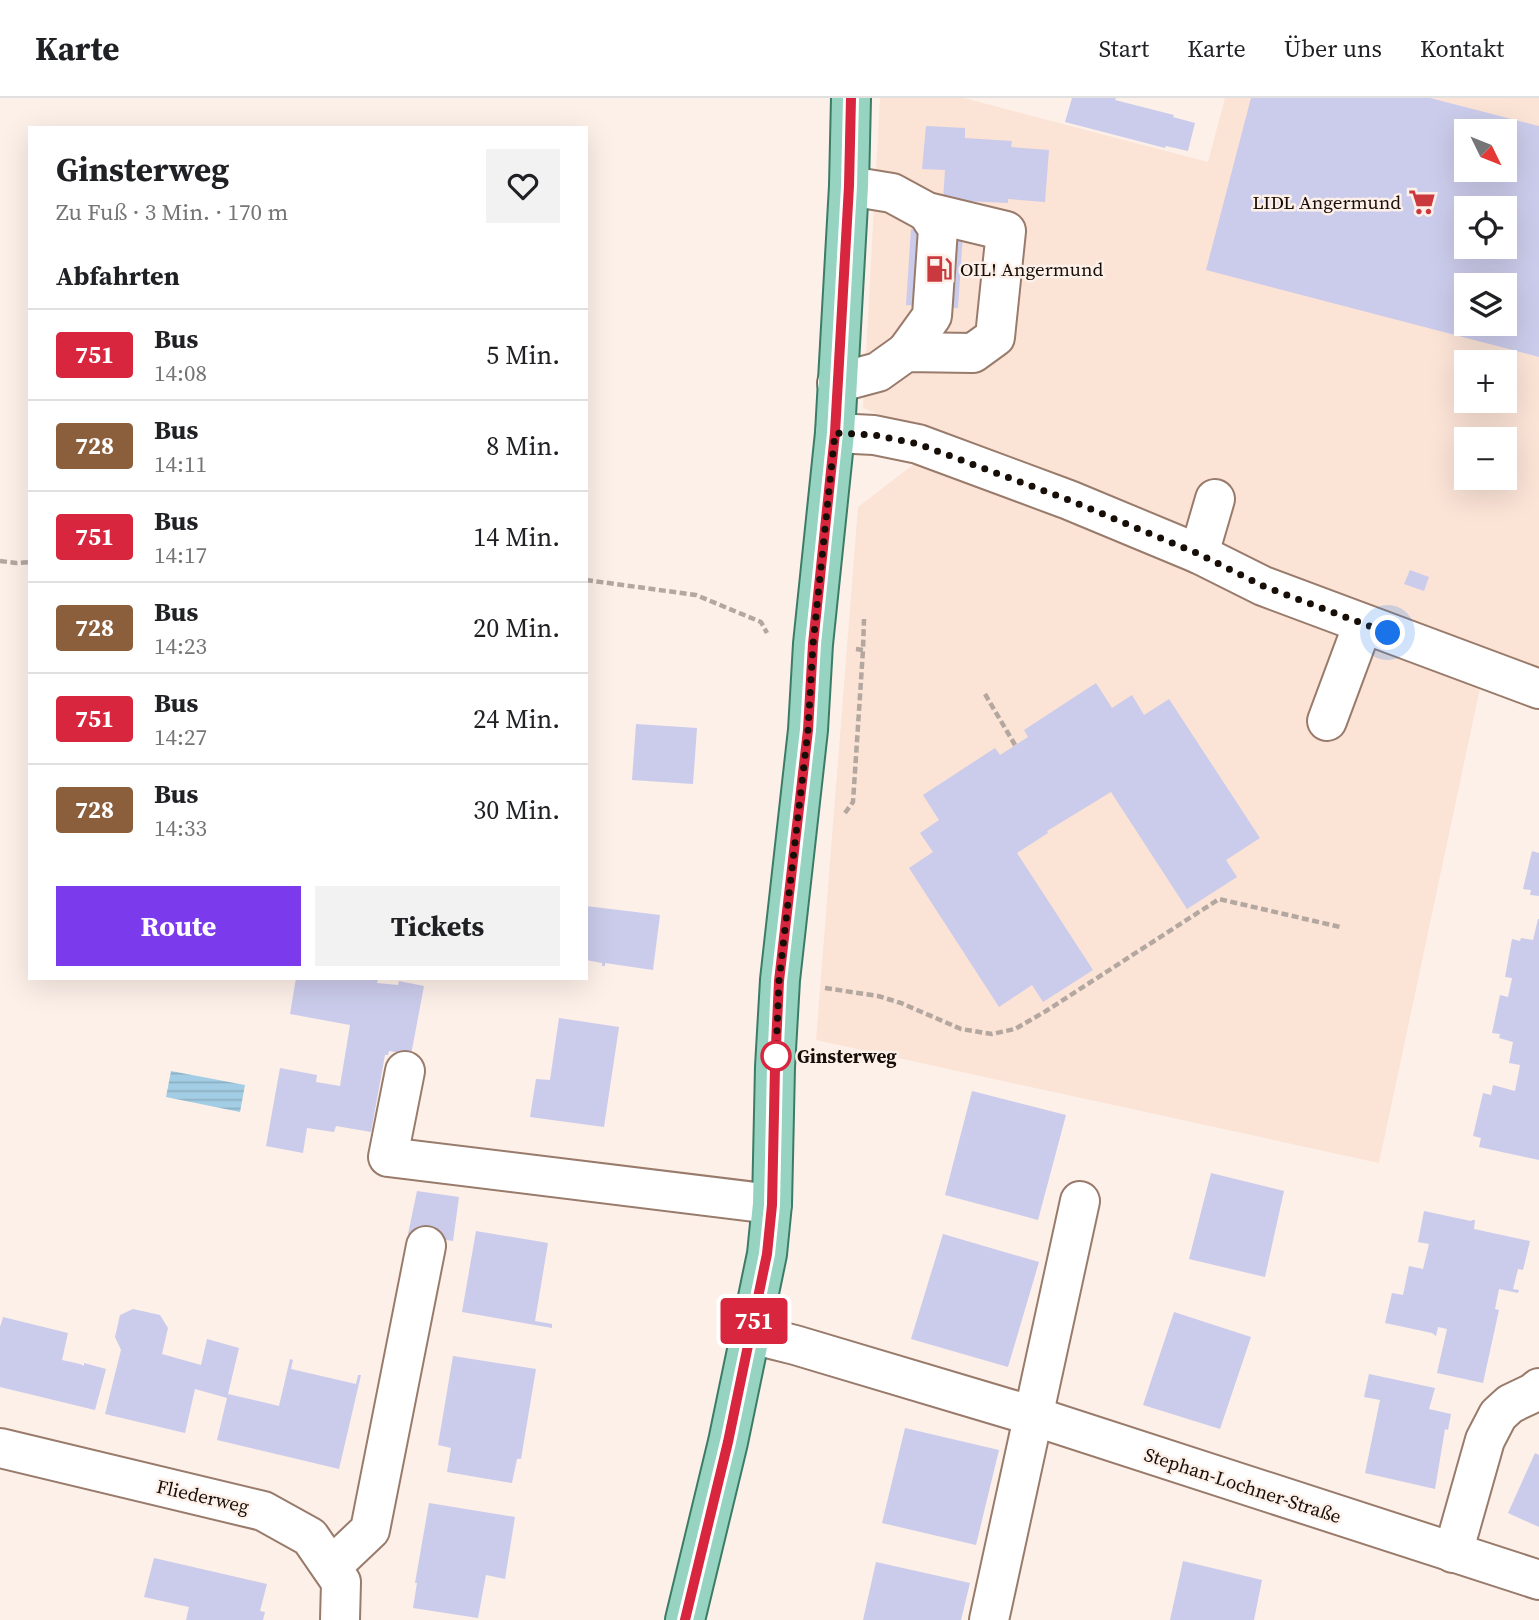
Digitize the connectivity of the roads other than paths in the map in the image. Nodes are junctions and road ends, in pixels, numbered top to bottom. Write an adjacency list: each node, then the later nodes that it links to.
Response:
1 (851, 98): 2 (main road)
2 (849, 186): 3 (street); 5 (main road)
3 (927, 212): 4 (street); 4 (street)
4 (906, 352): 5 (street)
5 (838, 383): 6 (main road)
6 (835, 433): 8 (street); 14 (main road)
7 (1215, 499): 8 (street)
8 (1199, 554): 9 (street)
9 (1363, 624): 10 (street); 11 (street)
10 (1539, 690)
11 (1327, 721)
12 (405, 1072): 14 (street)
13 (1080, 1201): 18 (street)
14 (772, 1205): 16 (main road)
15 (426, 1246): 21 (street)
16 (751, 1334): 18 (street, Stephan-Lochner-Straße); 24 (main road)
17 (1539, 1388): 20 (street)
18 (1033, 1416): 20 (street, Stephan-Lochner-Straße); 25 (street)
19 (0, 1448): 21 (street, Fliederweg)
20 (1453, 1553): 22 (street, Stephan-Lochner-Straße)
21 (331, 1567): 23 (street, Fliederweg)
22 (1539, 1580)
23 (340, 1620)
24 (685, 1620)
25 (989, 1620)

